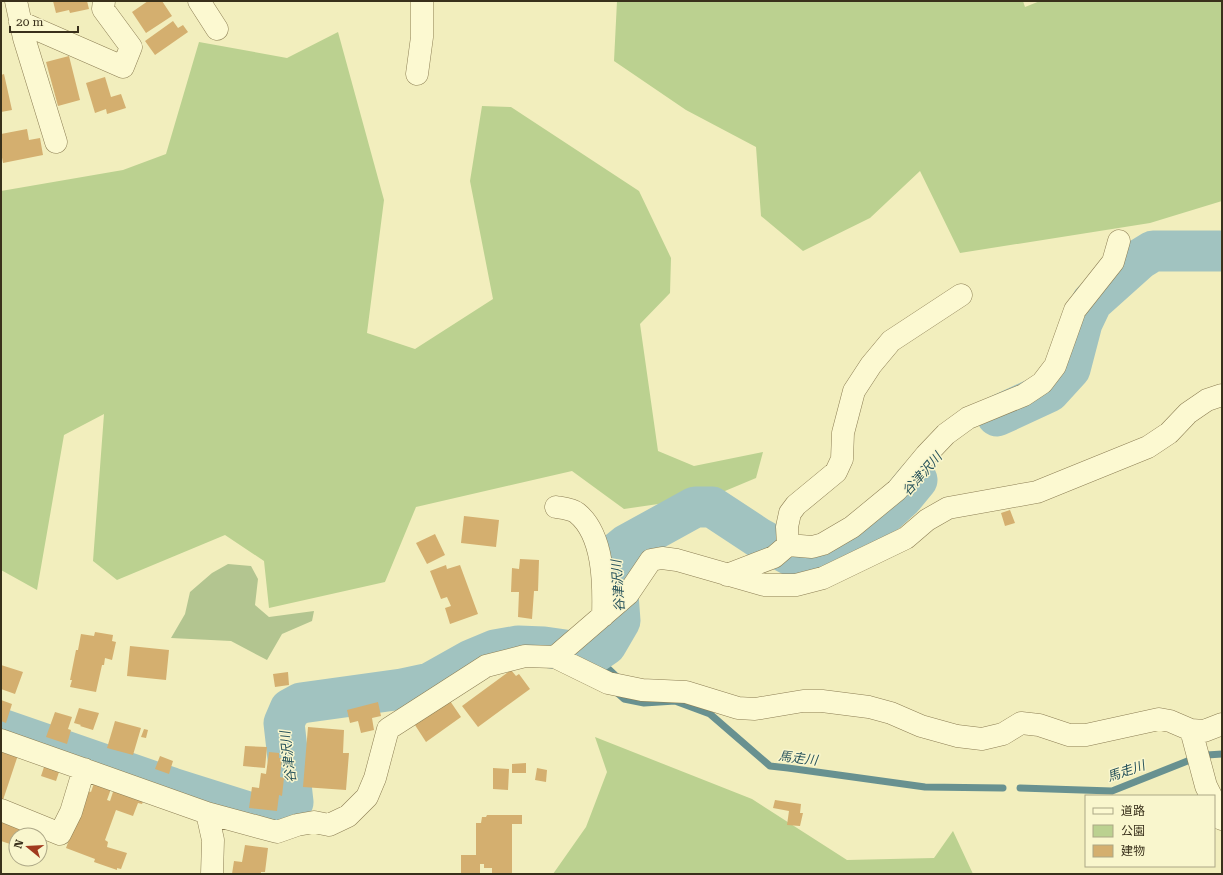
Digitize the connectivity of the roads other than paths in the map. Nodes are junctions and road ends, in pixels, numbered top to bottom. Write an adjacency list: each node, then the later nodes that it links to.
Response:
1 (104, 1): 4 (street)
2 (199, 1): 5 (street)
3 (422, 1): 6 (street)
4 (18, 11): 7 (street)
5 (217, 29)
6 (417, 74)
7 (56, 142)
8 (1119, 241): 12 (street)
9 (962, 294): 12 (street)
10 (1222, 395): 13 (street)
11 (556, 507): 14 (street)
12 (788, 545): 13 (street)
13 (727, 575): 14 (street)
14 (603, 616): 15 (street)
15 (555, 657): 17 (street); 23 (street)
16 (1222, 724): 17 (street)
17 (1191, 730): 20 (street)
18 (1, 740): 19 (street)
19 (84, 769): 22 (street); 23 (street)
20 (1210, 795)
21 (1215, 805): 24 (street)
22 (1, 810)
23 (207, 813): 25 (street)
24 (1222, 819)
25 (212, 874)

